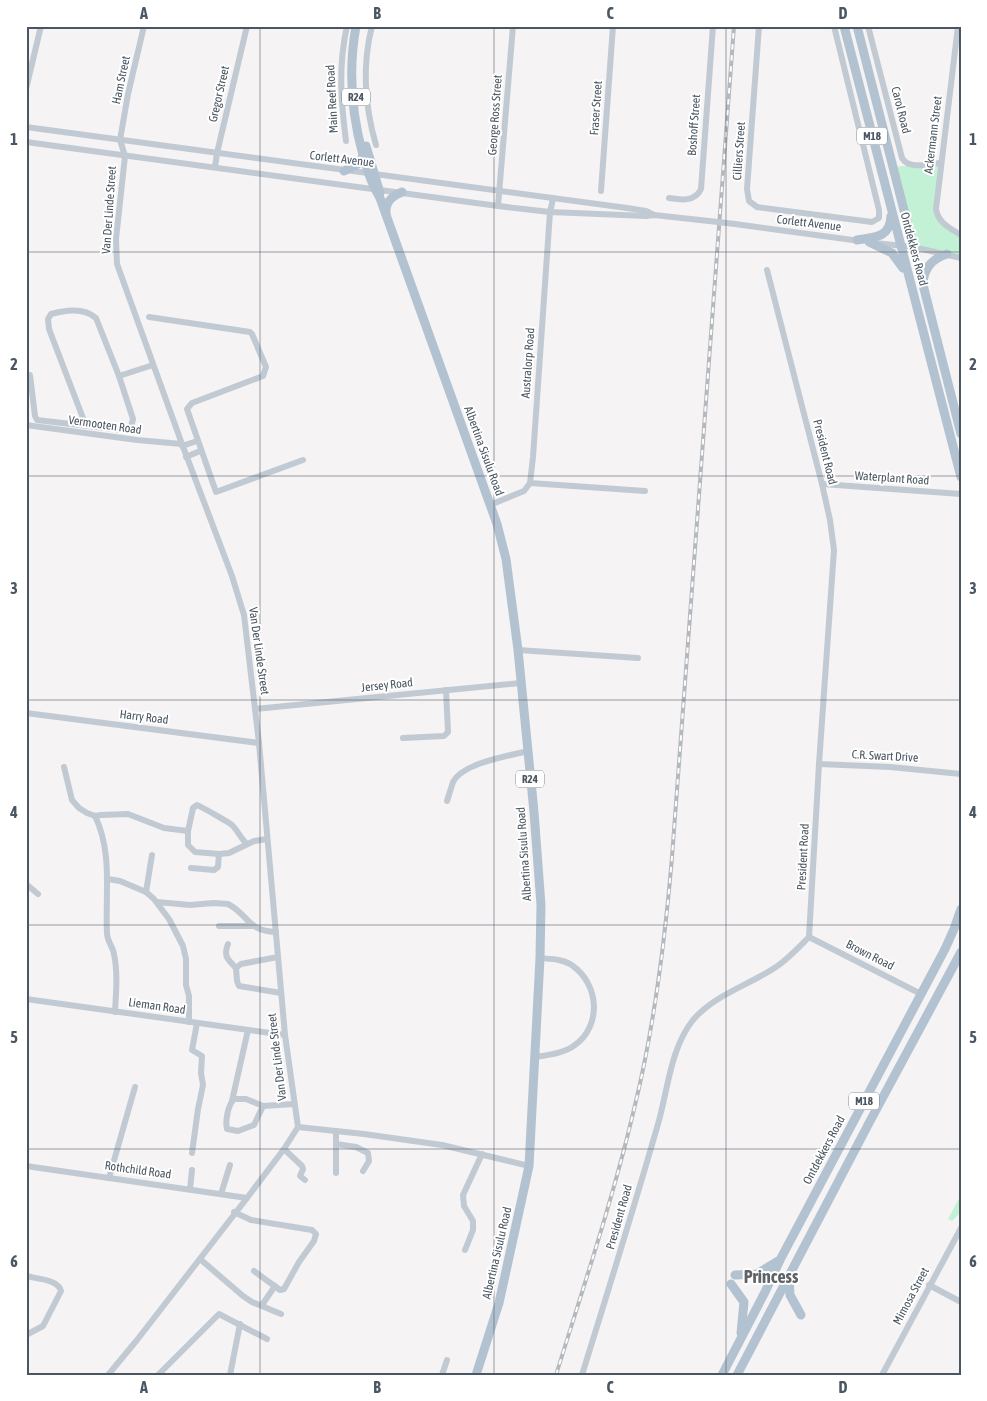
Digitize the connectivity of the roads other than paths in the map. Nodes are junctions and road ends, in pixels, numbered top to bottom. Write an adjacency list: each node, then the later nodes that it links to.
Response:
1 (41, 26): 17 (street)
2 (144, 26): 19 (street, Ham Street)
3 (247, 26): 23 (street, Gregor Street)
4 (347, 26): 20 (street, Main Reef Road)
5 (356, 26): 24 (main road, Albertina Sisulu Road / R24)
6 (360, 26): 29 (main road, Albertina Sisulu Road / R24)
7 (372, 26): 22 (street)
8 (513, 26): 33 (street, George Ross Street)
9 (613, 26): 30 (street, Fraser Street)
10 (713, 26): 34 (street, Boshoff Street)
11 (759, 26): 41 (street, Cilliers Street)
12 (834, 26): 41 (street, Ontdekkers Road)
13 (844, 26): 37 (main road, Ontdekkers Road / M18)
14 (856, 26): 46 (main road, Ontdekkers Road / M18)
15 (868, 26): 26 (street, Carol Road)
16 (958, 26): 26 (street, Ackermann Street)
17 (26, 89)
18 (26, 127): 19 (street, Corlett Avenue)
19 (120, 140): 23 (street, Corlett Avenue); 25 (street, Van Der Linde Street)
20 (346, 141)
21 (26, 142): 25 (street, Corlett Avenue)
22 (376, 145)
23 (217, 153): 27 (street, Gregor Street); 28 (street, Corlett Avenue)
24 (363, 155): 28 (main road); 29 (main road, Albertina Sisulu Road / R24)
25 (125, 156): 27 (street, Corlett Avenue); 53 (street, Van Der Linde Street)
26 (941, 163): 42 (street, Ackermann Street)
27 (215, 167): 31 (street, Corlett Avenue)
28 (344, 170): 29 (street, Corlett Avenue)
29 (372, 174): 31 (main road, Albertina Sisulu Road / R24); 33 (street, Corlett Avenue)
30 (601, 190)
31 (378, 192): 32 (street, Corlett Avenue); 40 (main road, Albertina Sisulu Road / R24)
32 (402, 192): 36 (street, Corlett Avenue); 40 (main road)
33 (500, 192): 35 (street, Corlett Avenue); 36 (street, George Ross Street)
34 (669, 198)
35 (553, 199): 38 (street, Australorp Road); 39 (street, Corlett Avenue)
36 (498, 206): 38 (street, Corlett Avenue)
37 (891, 211): 43 (main road); 45 (main road, Ontdekkers Road / M18)
38 (550, 212): 39 (street, Corlett Avenue); 65 (street, Australorp Road)
39 (654, 215): 43 (street, Corlett Avenue, bridge)
40 (386, 216): 69 (main road, Albertina Sisulu Road / R24)
41 (880, 216)
42 (961, 234)
43 (857, 240): 44 (street, Corlett Avenue)
44 (869, 242): 45 (street, Corlett Avenue); 50 (main road)
45 (900, 246): 46 (street, Corlett Avenue); 50 (main road, Ontdekkers Road / M18)
46 (913, 247): 47 (street, Corlett Avenue); 51 (main road, Ontdekkers Road / M18)
47 (947, 254): 48 (street, Corlett Avenue); 51 (main road)
48 (961, 258)
49 (767, 270): 66 (street, President Road)
50 (910, 282): 64 (main road, Ontdekkers Road / M18)
51 (923, 284): 58 (main road, Ontdekkers Road / M18)
52 (149, 317): 59 (street)
53 (153, 365): 55 (street); 60 (street, Van Der Linde Street)
54 (30, 375): 57 (street)
55 (119, 376): 57 (street); 57 (street)
56 (26, 425): 60 (street, Vermooten Road)
57 (86, 426)
58 (961, 434)
59 (197, 441): 60 (street); 61 (street)
60 (182, 445): 62 (street, Van Der Linde Street)
61 (200, 451): 62 (street); 63 (street)
62 (186, 457): 74 (street, Van Der Linde Street)
63 (303, 460)
64 (961, 477)
65 (530, 483): 67 (street); 69 (street)
66 (822, 484): 68 (street, Waterplant Road); 79 (street, President Road)
67 (645, 491)
68 (961, 494)
69 (490, 505): 70 (main road, Albertina Sisulu Road / R24)
70 (518, 650): 71 (street); 72 (main road, Albertina Sisulu Road / R24)
71 (638, 658)
72 (521, 683): 73 (street, Jersey Road); 78 (main road, Albertina Sisulu Road / R24)
73 (446, 690): 74 (street, Jersey Road); 76 (street)
74 (255, 709): 77 (street, Van Der Linde Street)
75 (26, 713): 77 (street, Harry Road)
76 (403, 738)
77 (259, 742): 85 (street, Van Der Linde Street)
78 (528, 750): 82 (street); 103 (main road, Albertina Sisulu Road / R24)
79 (819, 764): 81 (street, C.R. Swart Drive); 99 (street, President Road)
80 (64, 767): 83 (street)
81 (961, 772)
82 (447, 801)
83 (95, 816): 84 (street); 90 (street)
84 (188, 831): 86 (street); 87 (street)
85 (267, 839): 86 (street); 98 (street, Van Der Linde Street)
86 (247, 844): 87 (street)
87 (219, 854): 89 (street)
88 (152, 855): 92 (street)
89 (191, 868)
90 (108, 879): 92 (street); 108 (street)
91 (26, 884): 93 (street)
92 (146, 892): 94 (street)
93 (38, 894)
94 (156, 902): 97 (street); 109 (street)
95 (961, 909): 106 (main road, Ontdekkers Road / M18)
96 (219, 926): 97 (street)
97 (252, 926): 98 (street)
98 (276, 932): 102 (street, Van Der Linde Street)
99 (809, 937): 106 (street, Brown Road); 159 (street, President Road)
100 (228, 944): 104 (street)
101 (961, 952): 141 (main road, M18)
102 (278, 957): 104 (street); 105 (street, Van Der Linde Street)
103 (540, 958): 113 (main road, Albertina Sisulu Road / R24); 113 (street)
104 (236, 968): 105 (street)
105 (281, 993): 112 (street, Van Der Linde Street)
106 (921, 994): 139 (main road, Ontdekkers Road / M18)
107 (26, 999): 108 (street, Lieman Road)
108 (115, 1012): 109 (street, Lieman Road)
109 (189, 1022): 110 (street, Lieman Road)
110 (196, 1023): 111 (street, Lieman Road); 122 (street)
111 (248, 1030): 112 (street, Lieman Road); 115 (street)
112 (285, 1035): 116 (street, Van Der Linde Street)
113 (535, 1057): 126 (main road, Albertina Sisulu Road / R24)
114 (135, 1087): 130 (street)
115 (232, 1100): 117 (street); 117 (street)
116 (294, 1104): 117 (street); 118 (street, Van Der Linde Street)
117 (263, 1106)
118 (298, 1126): 119 (street); 121 (street)
119 (336, 1130): 120 (street); 123 (street)
120 (336, 1144): 128 (street); 129 (street)
121 (284, 1149): 131 (street); 134 (street)
122 (192, 1153)
123 (482, 1154): 126 (street); 137 (street)
124 (230, 1165): 133 (street)
125 (26, 1166): 130 (street, Rothchild Road)
126 (530, 1166): 158 (main road, Albertina Sisulu Road / R24)
127 (192, 1170): 132 (street)
128 (364, 1171)
129 (336, 1173)
130 (109, 1178): 132 (street, Rothchild Road)
131 (305, 1180)
132 (190, 1189): 133 (street, Rothchild Road)
133 (221, 1194): 134 (street, Rothchild Road)
134 (247, 1198): 135 (street)
135 (234, 1212): 138 (street); 144 (street)
136 (961, 1228): 143 (street, Mimosa Street)
137 (465, 1250)
138 (200, 1259): 146 (street); 154 (street)
139 (780, 1260): 151 (main road, Ontdekkers Road / M18); 151 (main road)
140 (254, 1271): 144 (street)
141 (789, 1275): 148 (main road); 161 (main road, M18)
142 (26, 1276): 150 (street)
143 (929, 1285): 145 (street); 162 (street, Mimosa Street)
144 (276, 1286): 146 (street)
145 (961, 1302)
146 (262, 1305): 147 (street)
147 (281, 1314)
148 (801, 1315)
149 (240, 1324): 152 (street); 155 (street); 156 (street)
150 (26, 1335)
151 (741, 1338): 160 (main road, Ontdekkers Road / M18)
152 (267, 1339)
153 (447, 1360): 157 (street)
154 (108, 1375)
155 (158, 1375)
156 (230, 1375)
157 (442, 1375)
158 (476, 1375)
159 (582, 1375)
160 (722, 1375)
161 (737, 1375)
162 (882, 1375)

